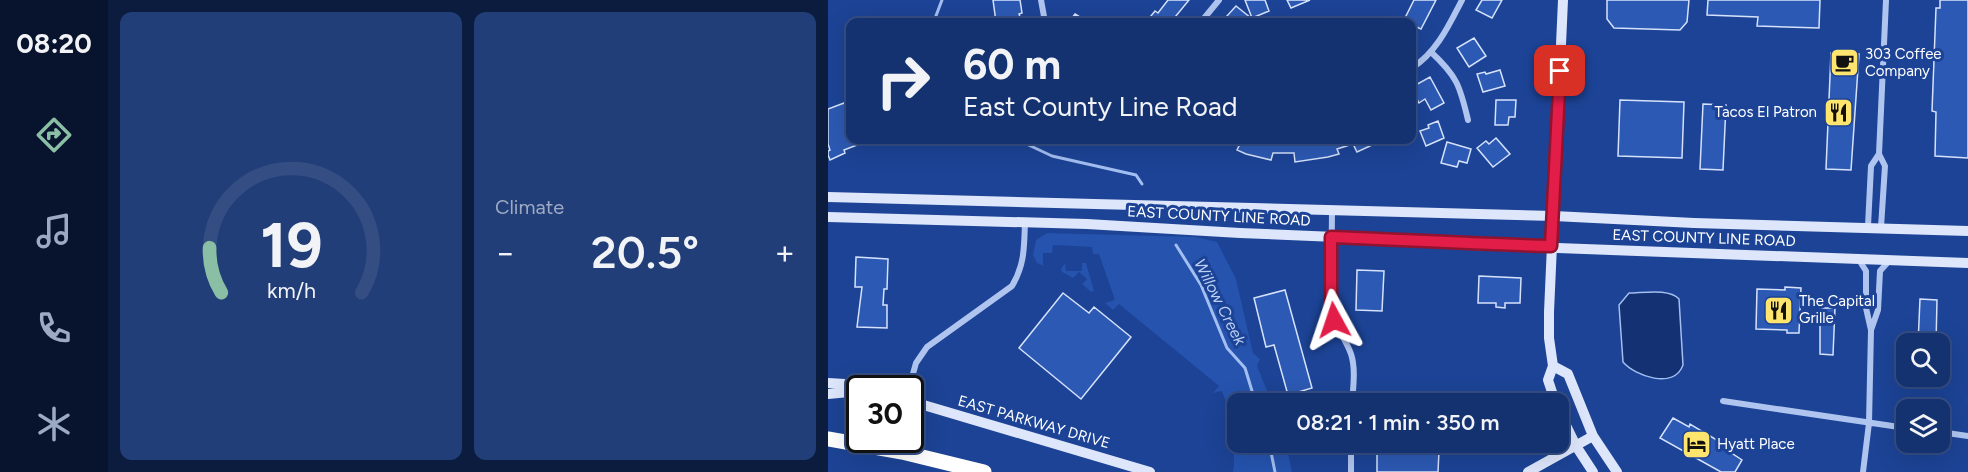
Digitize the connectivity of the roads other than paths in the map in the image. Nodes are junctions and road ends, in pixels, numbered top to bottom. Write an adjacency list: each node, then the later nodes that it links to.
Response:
1 (1041, 0): 6 (street)
2 (1219, 0): 7 (street)
3 (1462, 0): 8 (street)
4 (1563, 0): 14 (main road)
5 (1886, 0): 11 (street)
6 (1044, 18)
7 (1204, 18)
8 (1431, 52): 9 (street); 10 (street)
9 (1416, 65)
10 (1468, 120)
11 (1879, 154): 17 (street); 18 (street)
12 (828, 197): 13 (main road, EAST COUNTY LINE ROAD)
13 (1332, 211): 14 (main road, EAST COUNTY LINE ROAD); 20 (street)
14 (1554, 216): 17 (main road, EAST COUNTY LINE ROAD); 21 (main road)
15 (828, 217): 16 (main road, EAST COUNTY LINE ROAD)
16 (1025, 222): 20 (main road, EAST COUNTY LINE ROAD); 27 (street)
17 (1868, 226): 18 (main road, EAST COUNTY LINE ROAD)
18 (1881, 227): 19 (main road, EAST COUNTY LINE ROAD)
19 (1968, 231)
20 (1331, 237): 21 (main road, EAST COUNTY LINE ROAD); 31 (street)
21 (1551, 246): 22 (main road, EAST COUNTY LINE ROAD); 26 (main road)
22 (1858, 258): 23 (main road, EAST COUNTY LINE ROAD); 25 (street)
23 (1890, 260): 24 (main road, EAST COUNTY LINE ROAD); 25 (street)
24 (1968, 263)
25 (1871, 330): 36 (street)
26 (1553, 366): 32 (main road); 40 (main road)
27 (913, 375)
28 (828, 383): 29 (main road)
29 (846, 384)
30 (846, 392): 33 (main road)
31 (1352, 393)
32 (1552, 393)
33 (828, 394)
34 (1723, 401): 36 (street)
35 (924, 405): 46 (main road, EAST PARKWAY DRIVE)
36 (1869, 423): 37 (street); 51 (street)
37 (1896, 427)
38 (1569, 432): 43 (main road)
39 (1950, 433): 41 (street)
40 (1593, 436): 43 (main road); 50 (main road)
41 (1968, 436)
42 (828, 438): 45 (highway)
43 (1576, 446): 48 (main road); 49 (main road)
44 (1352, 453): 47 (street)
45 (984, 472)
46 (1150, 472)
47 (1351, 472)
48 (1528, 472)
49 (1593, 472)
50 (1617, 472)
51 (1863, 472)

